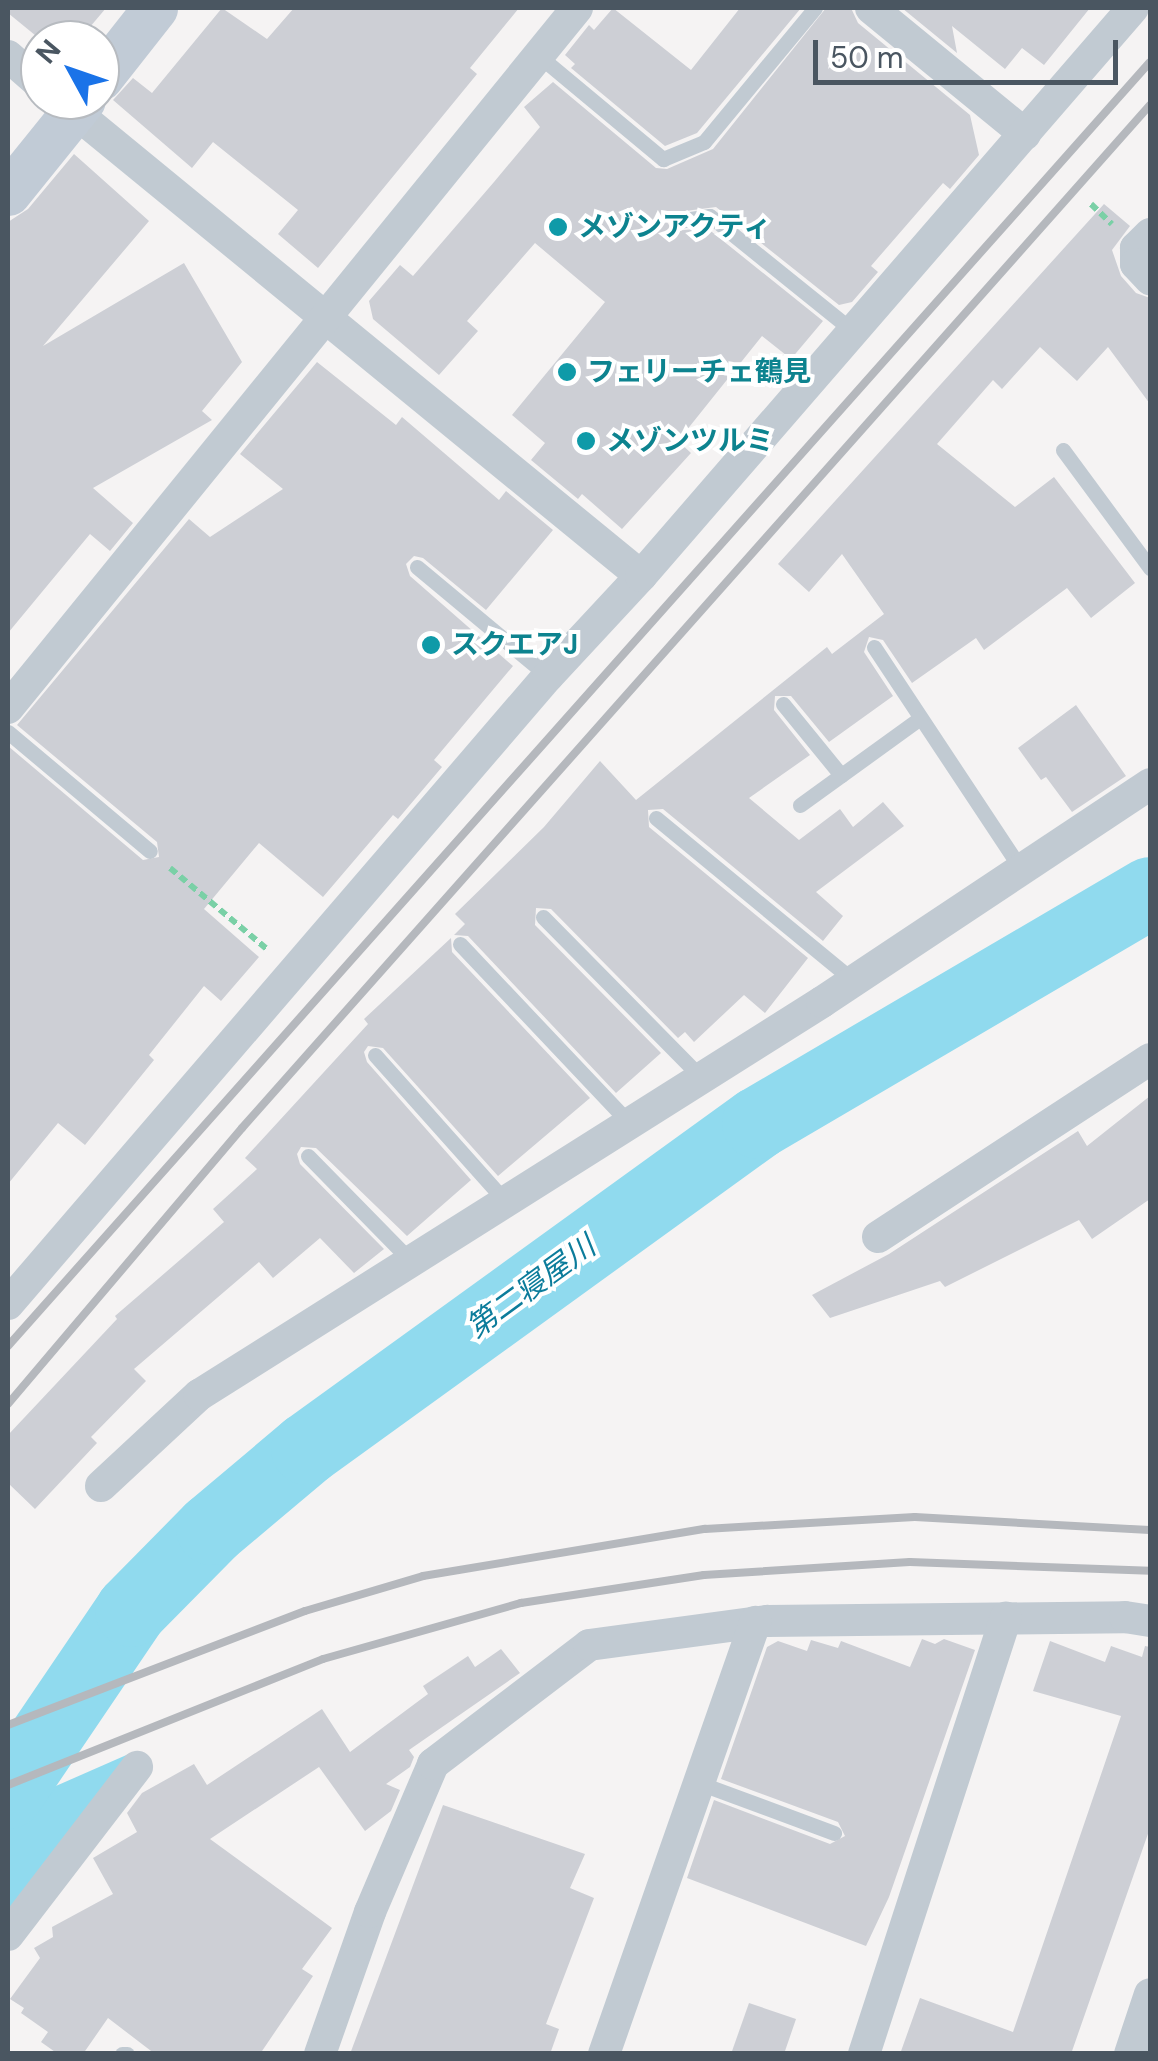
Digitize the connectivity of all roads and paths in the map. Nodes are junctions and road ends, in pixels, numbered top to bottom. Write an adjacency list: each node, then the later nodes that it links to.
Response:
1 (156, 8): 6 (street)
2 (577, 8): 7 (street)
3 (815, 8): 7 (lane)
4 (871, 8): 10 (street)
5 (1133, 8): 10 (street)
6 (120, 45)
7 (538, 55): 15 (street)
8 (55, 120): 11 (street)
9 (100, 120): 15 (street)
10 (1025, 134): 16 (street)
11 (8, 193)
12 (678, 221): 16 (lane)
13 (1150, 234): 14 (street)
14 (1150, 279)
15 (327, 318): 20 (street); 24 (street)
16 (854, 332): 20 (street)
17 (1063, 450): 19 (lane)
18 (416, 567): 22 (lane)
19 (1150, 568)
20 (642, 576): 22 (street)
21 (874, 648): 25 (lane)
22 (548, 676): 35 (street)
23 (782, 704): 27 (lane)
24 (8, 708)
25 (920, 718): 27 (lane); 32 (lane)
26 (8, 732): 31 (lane)
27 (841, 776): 29 (lane)
28 (1150, 784): 32 (street)
29 (800, 805)
30 (656, 818): 36 (lane)
31 (150, 851): 35 (path)
32 (1022, 871): 36 (street)
33 (543, 916): 39 (lane)
34 (460, 944): 40 (lane)
35 (293, 972): 45 (street)
36 (854, 982): 39 (street)
37 (375, 1055): 42 (lane)
38 (1150, 1059): 43 (street)
39 (702, 1078): 40 (street)
40 (630, 1124): 42 (street)
41 (308, 1156): 44 (lane)
42 (505, 1202): 44 (street)
43 (878, 1238)
44 (410, 1262): 46 (street)
45 (8, 1304)
46 (101, 1486)
47 (1006, 1618): 48 (street); 49 (street); 57 (street)
48 (1150, 1621)
49 (755, 1622): 51 (street); 55 (street)
50 (137, 1767): 53 (street)
51 (699, 1782): 52 (lane); 56 (street)
52 (834, 1833)
53 (8, 1935)
54 (1150, 1994): 58 (street)
55 (320, 2054)
56 (604, 2054)
57 (864, 2054)
58 (1130, 2054)

